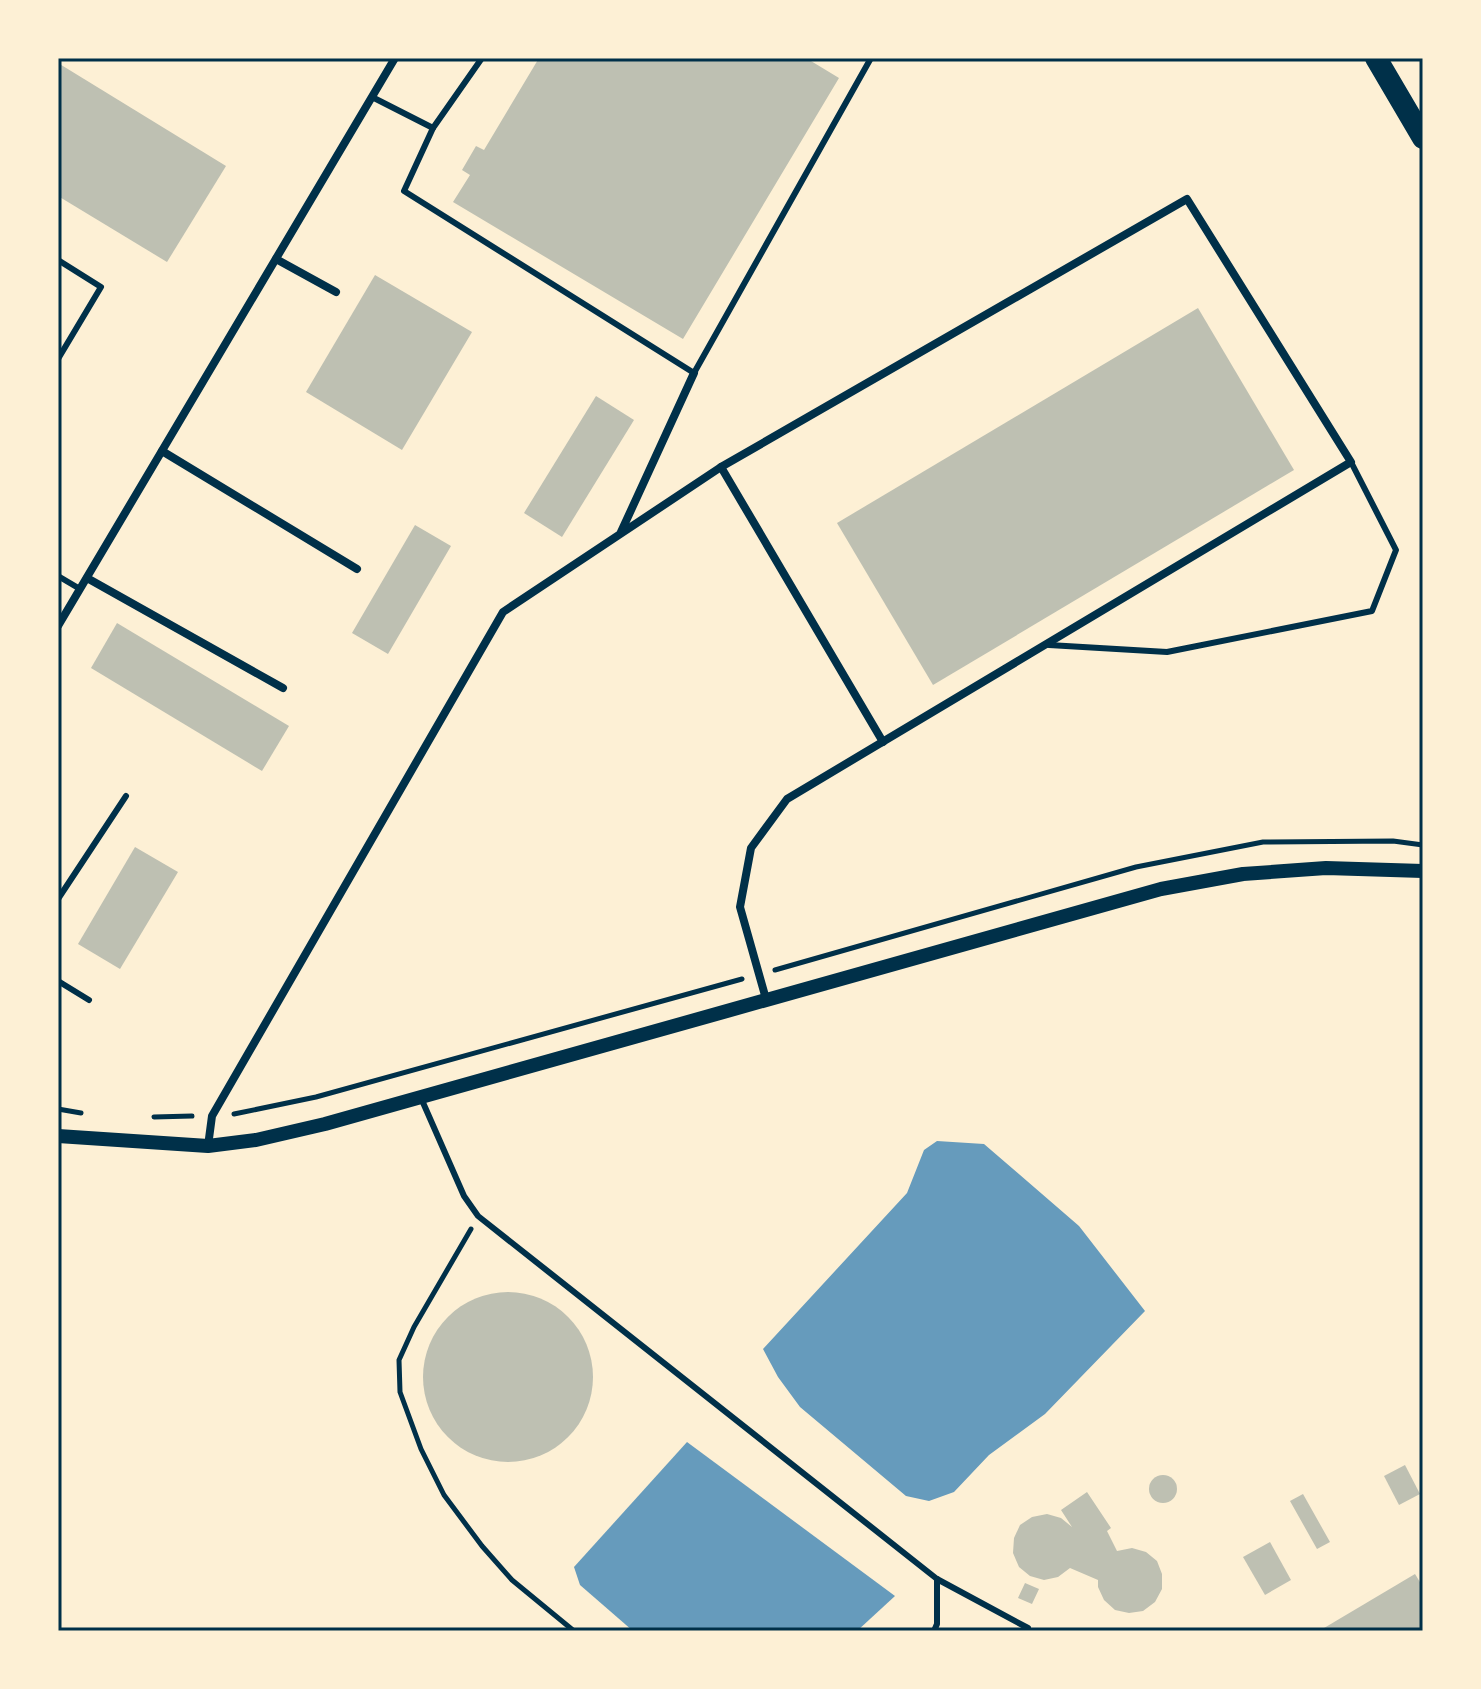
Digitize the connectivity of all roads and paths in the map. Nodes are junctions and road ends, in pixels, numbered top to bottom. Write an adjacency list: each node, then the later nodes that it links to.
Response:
1 (395, 58): 5 (street)
2 (482, 58): 6 (lane)
3 (870, 58): 12 (lane)
4 (1376, 58): 7 (highway)
5 (372, 97): 6 (lane); 8 (street)
6 (433, 128): 12 (lane)
7 (1423, 138)
8 (276, 259): 10 (street); 13 (street)
9 (58, 260): 11 (lane)
10 (336, 292)
11 (58, 359)
12 (694, 373): 16 (street)
13 (162, 451): 17 (street); 19 (street)
14 (1351, 462): 15 (street); 22 (street); 22 (lane)
15 (721, 467): 16 (street); 24 (street)
16 (619, 535): 33 (street)
17 (357, 569)
18 (58, 576): 20 (lane)
19 (87, 578): 20 (street); 23 (street)
20 (80, 589): 21 (street)
21 (58, 626)
22 (1049, 645): 24 (street)
23 (283, 688)
24 (883, 742): 29 (street)
25 (126, 796): 27 (lane)
26 (1423, 871): 29 (street)
27 (58, 899)
28 (58, 981): 30 (lane)
29 (766, 999): 31 (street)
30 (89, 1000)
31 (420, 1096): 33 (street); 34 (lane)
32 (58, 1136): 33 (street)
33 (208, 1146)
34 (478, 1216): 35 (lane); 37 (path)
35 (937, 1579): 36 (lane); 38 (lane)
36 (1028, 1628)
37 (574, 1631)
38 (934, 1631)

